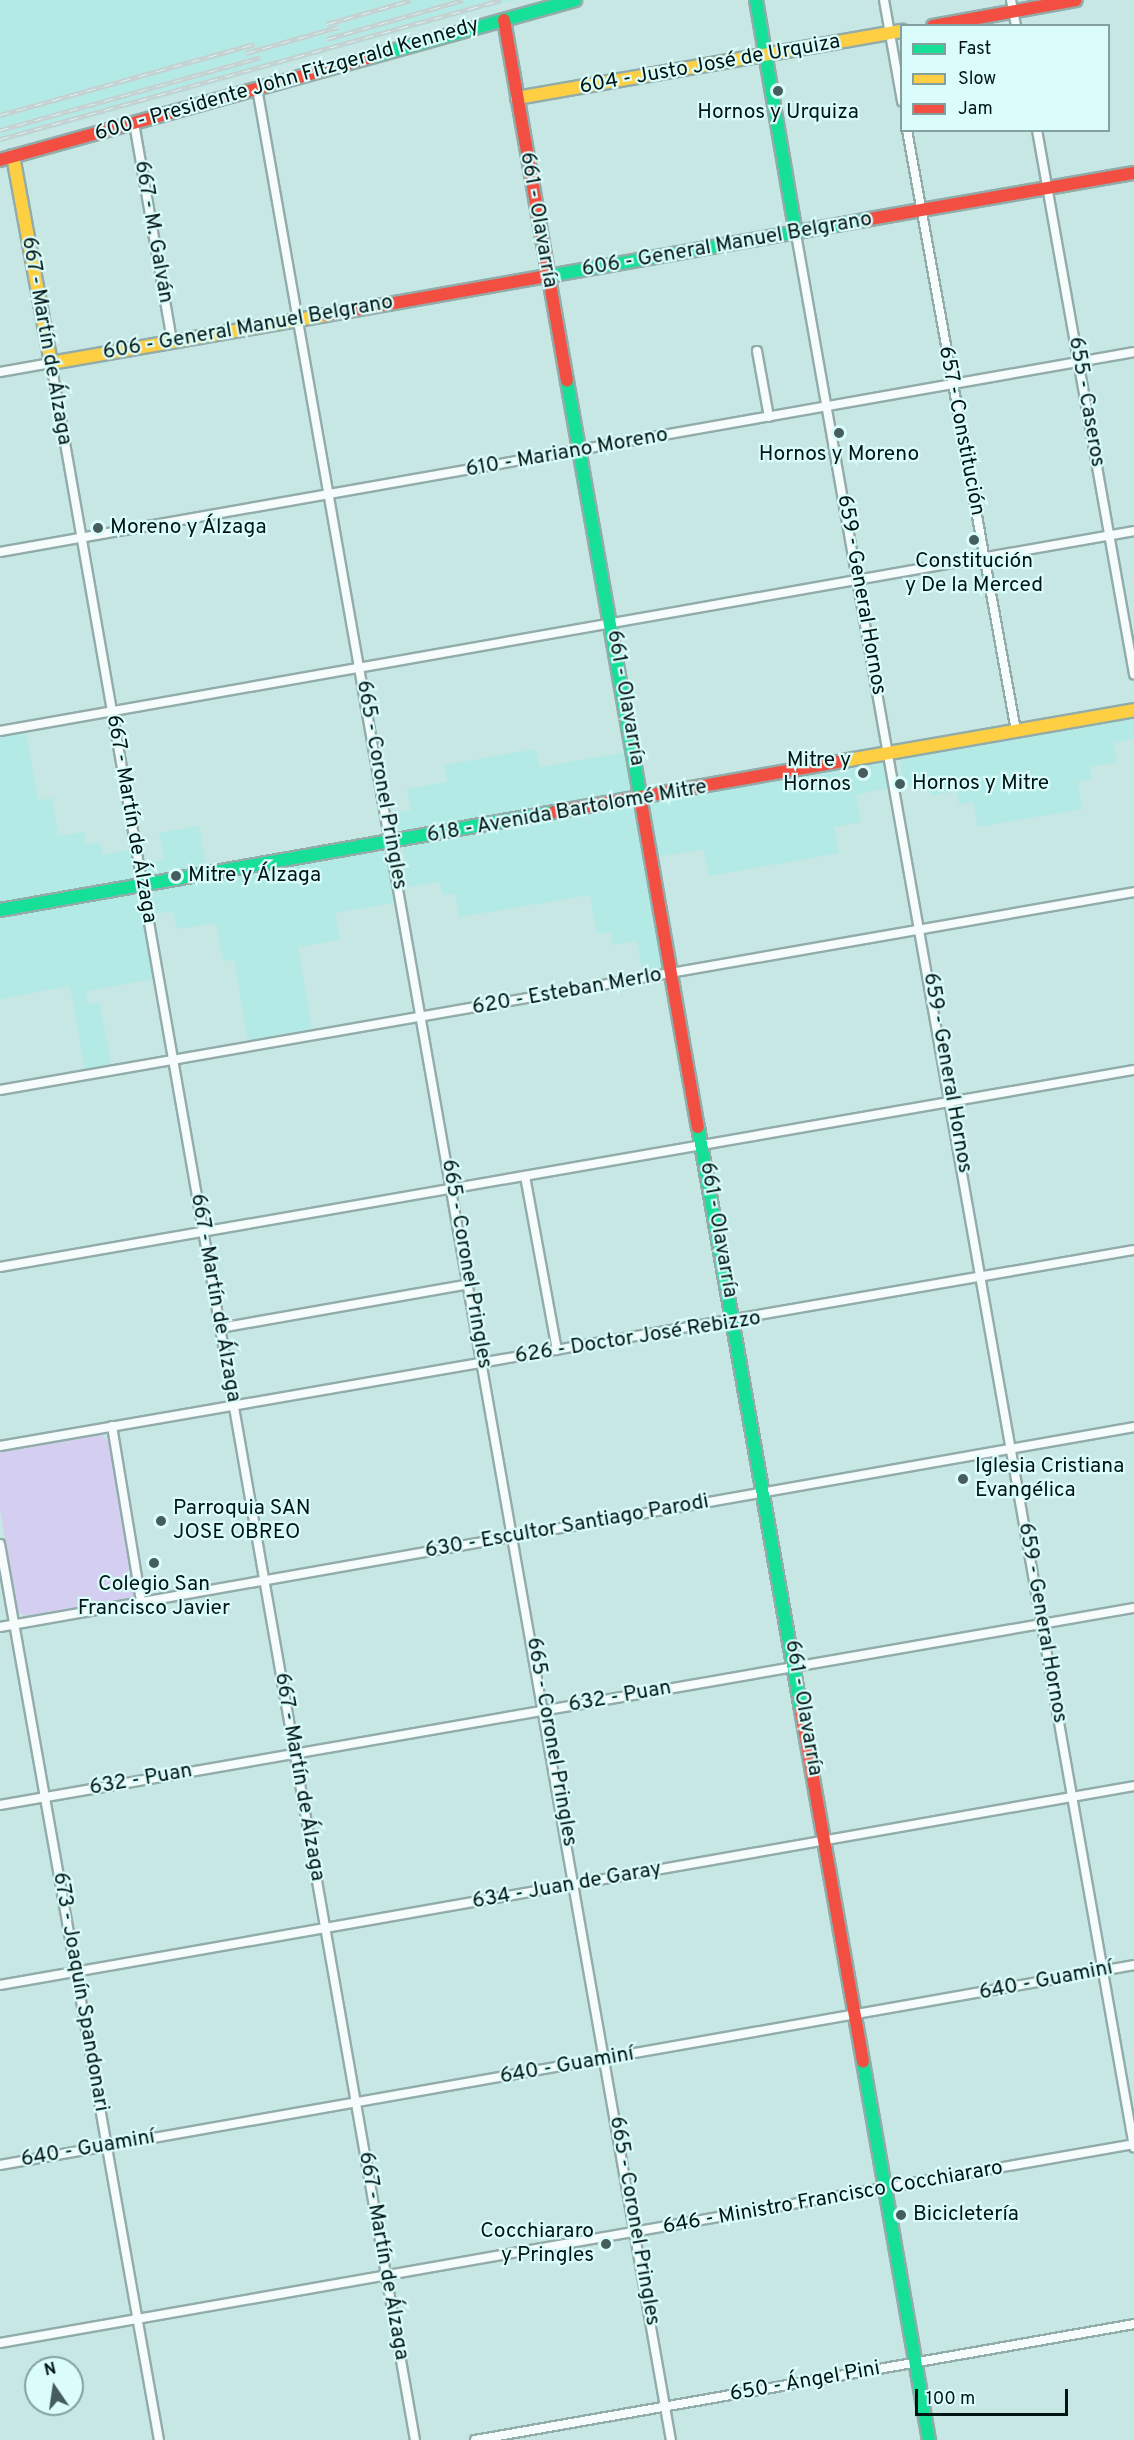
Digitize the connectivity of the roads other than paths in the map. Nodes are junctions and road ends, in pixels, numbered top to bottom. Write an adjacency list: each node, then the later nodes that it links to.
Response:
1 (575, 0): 6 (street, 600 - Presidente John Fitzgerald Kennedy)
2 (756, 0): 10 (street, 659 - General Hornos)
3 (884, 0): 9 (street)
4 (1076, 0): 5 (street)
5 (1012, 6): 7 (street); 8 (street)
6 (504, 20): 12 (street, 600 - Presidente John Fitzgerald Kennedy); 13 (street, 661 - Olavarría)
7 (941, 24)
8 (1016, 24)
9 (896, 32): 10 (street, 604 - Justo José de Urquiza); 11 (street)
10 (767, 57): 13 (street, 604 - Justo José de Urquiza); 22 (street, 659 - General Hornos)
11 (900, 78)
12 (257, 88): 14 (street, 600 - Presidente John Fitzgerald Kennedy); 24 (street, 665 - Coronel Pringles)
13 (518, 98): 23 (street, 661 - Olavarría)
14 (134, 123): 17 (street, 600 - Presidente John Fitzgerald Kennedy); 25 (street, 667 - M. Galván)
15 (907, 132): 21 (street, 657 - Constitución)
16 (1036, 132): 20 (street, 655 - Caseros)
17 (13, 156): 18 (street, 600 - Presidente John Fitzgerald Kennedy); 28 (street, 667 - Martín de Álzaga)
18 (0, 160)
19 (1134, 173): 20 (street, 606 - General Manuel Belgrano)
20 (1048, 188): 21 (street, 606 - General Manuel Belgrano); 29 (street, 655 - Caseros)
21 (921, 210): 22 (street, 606 - General Manuel Belgrano); 31 (street, 657 - Constitución)
22 (796, 234): 23 (street, 606 - General Manuel Belgrano); 32 (street, 659 - General Hornos)
23 (547, 278): 24 (street, 606 - General Manuel Belgrano); 34 (street, 661 - Olavarría)
24 (298, 319): 25 (street, 606 - General Manuel Belgrano); 35 (street, 665 - Coronel Pringles)
25 (172, 341): 28 (street, 606 - General Manuel Belgrano)
26 (757, 351): 33 (street)
27 (1134, 352): 29 (street, 610 - Mariano Moreno)
28 (51, 363): 30 (street, 606 - General Manuel Belgrano); 38 (street, 667 - Martín de Álzaga)
29 (1078, 363): 31 (street, 610 - Mariano Moreno); 37 (street, 655 - Caseros)
30 (0, 372)
31 (952, 384): 32 (street, 610 - Mariano Moreno); 40 (street, 657 - Constitución)
32 (829, 407): 33 (street, 610 - Mariano Moreno); 41 (street, 659 - General Hornos)
33 (769, 417): 34 (street, 610 - Mariano Moreno)
34 (579, 450): 35 (street, 610 - Mariano Moreno); 42 (street, 661 - Olavarría)
35 (330, 496): 38 (street, 610 - Mariano Moreno); 43 (street, 665 - Coronel Pringles)
36 (1134, 531): 37 (street)
37 (1110, 536): 40 (street); 44 (street, 655 - Caseros)
38 (81, 538): 39 (street, 610 - Mariano Moreno); 46 (street, 667 - Martín de Álzaga)
39 (0, 552)
40 (985, 557): 41 (street); 48 (street, 657 - Constitución)
41 (858, 581): 42 (street); 49 (street, 659 - General Hornos)
42 (612, 624): 43 (street); 50 (street, 661 - Olavarría)
43 (360, 667): 46 (street); 51 (street, 665 - Coronel Pringles)
44 (1134, 674)
45 (1134, 710): 48 (street, 618 - Avenida Bartolomé Mitre)
46 (111, 711): 47 (street); 52 (street, 667 - Martín de Álzaga)
47 (0, 731)
48 (1016, 731): 49 (street, 618 - Avenida Bartolomé Mitre)
49 (890, 755): 50 (street, 618 - Avenida Bartolomé Mitre); 55 (street, 659 - General Hornos)
50 (642, 799): 51 (street, 618 - Avenida Bartolomé Mitre); 56 (street, 661 - Olavarría)
51 (392, 842): 52 (street, 618 - Avenida Bartolomé Mitre); 57 (street, 665 - Coronel Pringles)
52 (142, 886): 54 (street, 618 - Avenida Bartolomé Mitre); 58 (street, 667 - Martín de Álzaga)
53 (1134, 892): 55 (street, 620 - Esteban Merlo)
54 (0, 910)
55 (921, 930): 56 (street, 620 - Esteban Merlo); 61 (street, 659 - General Hornos)
56 (673, 973): 57 (street, 620 - Esteban Merlo); 62 (street, 661 - Olavarría)
57 (422, 1017): 58 (street, 620 - Esteban Merlo); 64 (street, 665 - Coronel Pringles)
58 (173, 1060): 60 (street, 620 - Esteban Merlo); 65 (street, 667 - Martín de Álzaga)
59 (1134, 1070): 61 (street)
60 (0, 1090)
61 (951, 1102): 62 (street); 68 (street, 659 - General Hornos)
62 (704, 1145): 63 (street); 70 (street, 661 - Olavarría)
63 (525, 1176): 64 (street); 72 (street)
64 (452, 1188): 65 (street); 69 (street, 665 - Coronel Pringles)
65 (203, 1232): 67 (street); 71 (street, 667 - Martín de Álzaga)
66 (1134, 1250): 68 (street, 626 - Doctor José Rebizzo)
67 (0, 1267)
68 (983, 1278): 70 (street, 626 - Doctor José Rebizzo); 78 (street, 659 - General Hornos)
69 (469, 1284): 71 (street); 73 (street, 665 - Coronel Pringles)
70 (735, 1322): 72 (street, 626 - Doctor José Rebizzo); 79 (street, 661 - Olavarría)
71 (220, 1328): 74 (street, 667 - Martín de Álzaga)
72 (556, 1350): 73 (street, 626 - Doctor José Rebizzo)
73 (484, 1363): 74 (street, 626 - Doctor José Rebizzo); 80 (street, 665 - Coronel Pringles)
74 (235, 1406): 75 (street, 626 - Doctor José Rebizzo); 82 (street, 667 - Martín de Álzaga)
75 (112, 1426): 77 (street, 626 - Doctor José Rebizzo); 83 (street)
76 (1134, 1427): 78 (street, 630 - Escultor Santiago Parodi)
77 (0, 1446)
78 (1012, 1450): 79 (street, 630 - Escultor Santiago Parodi); 86 (street, 659 - General Hornos)
79 (764, 1492): 80 (street, 630 - Escultor Santiago Parodi); 88 (street, 661 - Olavarría)
80 (515, 1536): 82 (street, 630 - Escultor Santiago Parodi); 89 (street, 665 - Coronel Pringles)
81 (0, 1544): 85 (street, 673 - Joaquín Spandonari)
82 (265, 1580): 83 (street, 630 - Escultor Santiago Parodi); 90 (street, 667 - Martín de Álzaga)
83 (141, 1601): 85 (street, 630 - Escultor Santiago Parodi)
84 (1134, 1608): 86 (street, 632 - Puan)
85 (15, 1624): 87 (street, 630 - Escultor Santiago Parodi); 93 (street, 673 - Joaquín Spandonari)
86 (1042, 1624): 88 (street, 632 - Puan); 92 (street, 659 - General Hornos)
87 (0, 1627)
88 (796, 1666): 89 (street, 632 - Puan); 95 (street, 661 - Olavarría)
89 (545, 1710): 90 (street, 632 - Puan); 96 (street, 665 - Coronel Pringles)
90 (295, 1754): 93 (street, 632 - Puan); 97 (street, 667 - Martín de Álzaga)
91 (1134, 1786): 92 (street, 634 - Juan de Garay)
92 (1072, 1796): 95 (street, 634 - Juan de Garay); 99 (street, 659 - General Hornos)
93 (45, 1797): 94 (street, 632 - Puan); 100 (street, 673 - Joaquín Spandonari)
94 (0, 1805)
95 (826, 1842): 96 (street, 634 - Juan de Garay); 102 (street, 661 - Olavarría)
96 (575, 1885): 97 (street, 634 - Juan de Garay); 103 (street, 665 - Coronel Pringles)
97 (326, 1928): 100 (street, 634 - Juan de Garay); 104 (street, 667 - Martín de Álzaga)
98 (1134, 1965): 99 (street, 640 - Guaminí)
99 (1104, 1970): 102 (street, 640 - Guaminí); 105 (street, 659 - General Hornos)
100 (76, 1972): 101 (street, 634 - Juan de Garay); 106 (street, 673 - Joaquín Spandonari)
101 (0, 1985)
102 (855, 2017): 103 (street, 640 - Guaminí); 108 (street, 661 - Olavarría)
103 (606, 2059): 104 (street, 640 - Guaminí); 109 (street, 665 - Coronel Pringles)
104 (356, 2103): 106 (street, 640 - Guaminí); 110 (street, 667 - Martín de Álzaga)
105 (1134, 2145): 108 (street, 646 - Ministro Francisco Cocchiararo)
106 (107, 2146): 107 (street, 640 - Guaminí); 111 (street, 673 - Joaquín Spandonari)
107 (0, 2165)
108 (885, 2189): 109 (street, 646 - Ministro Francisco Cocchiararo); 114 (street, 661 - Olavarría)
109 (636, 2234): 110 (street, 646 - Ministro Francisco Cocchiararo); 115 (street, 665 - Coronel Pringles)
110 (386, 2276): 111 (street, 646 - Ministro Francisco Cocchiararo); 117 (street, 667 - Martín de Álzaga)
111 (138, 2319): 113 (street, 646 - Ministro Francisco Cocchiararo); 116 (street, 673 - Joaquín Spandonari)
112 (1134, 2324): 114 (street, 650 - Ángel Pini)
113 (0, 2343)
114 (915, 2362): 115 (street, 650 - Ángel Pini); 120 (street, 661 - Olavarría)
115 (665, 2407): 118 (street, 650 - Ángel Pini); 119 (street, 665 - Coronel Pringles)
116 (159, 2440)
117 (415, 2440)
118 (475, 2440)
119 (671, 2440)
120 (929, 2440)

